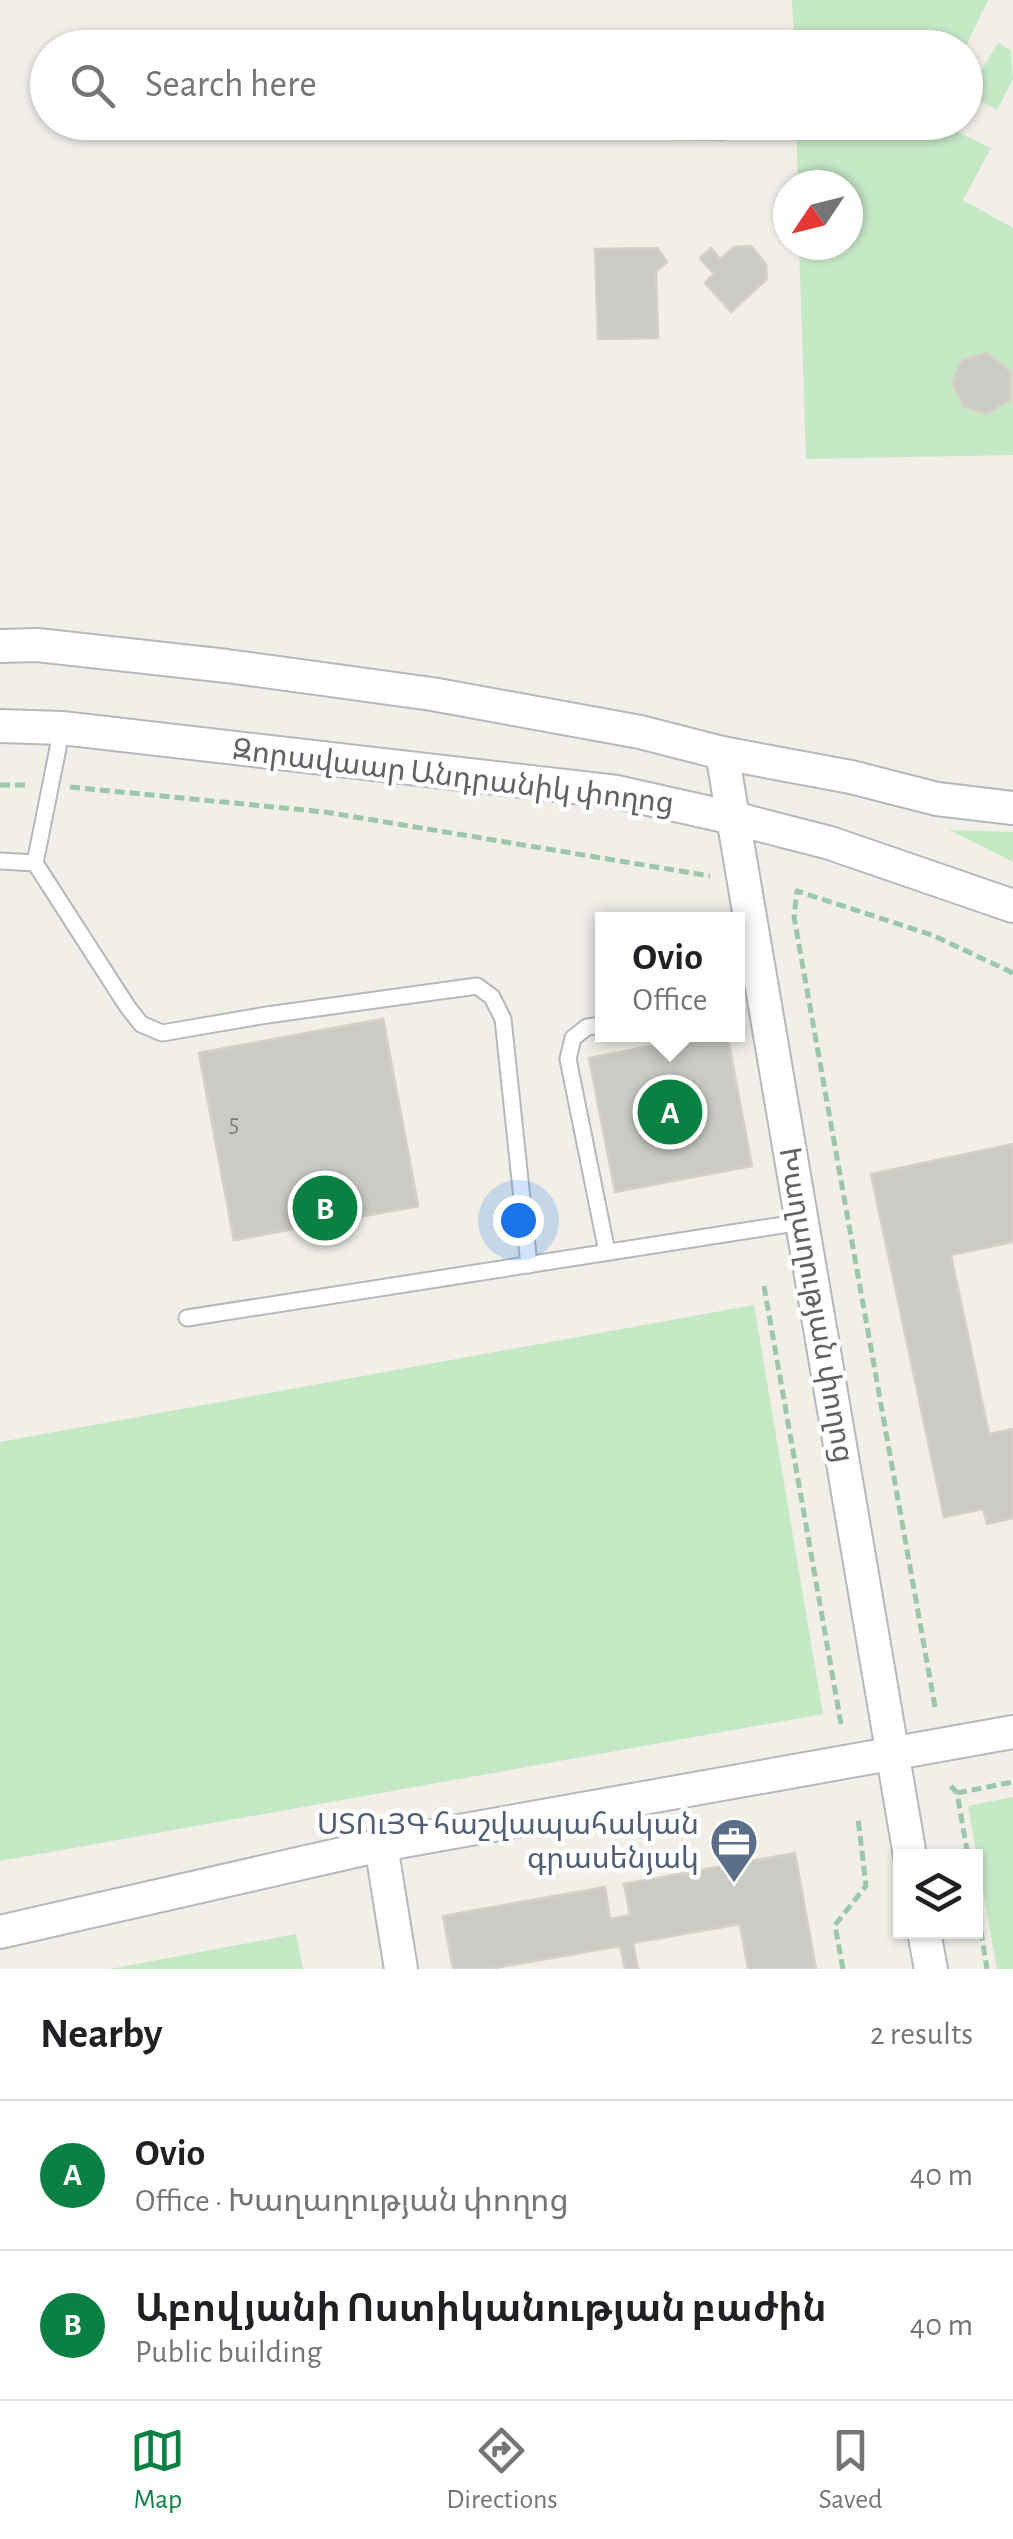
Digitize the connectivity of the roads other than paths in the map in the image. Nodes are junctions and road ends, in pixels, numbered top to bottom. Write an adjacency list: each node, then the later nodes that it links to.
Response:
1 (0, 646): 4 (street, Զորավաար Անդրանիկ փողոց)
2 (0, 726): 3 (street, Զորավաար Անդրանիկ փողոց)
3 (62, 728): 6 (street, Զորավաար Անդրանիկ փողոց); 8 (lane)
4 (722, 753): 5 (street, Զորավաար Անդրանիկ փողոց); 6 (street, Խաղաղության փողոց)
5 (1013, 808)
6 (733, 818): 9 (street, Զորավաար Անդրանիկ փողոց); 11 (street, Խաղաղության փողոց)
7 (0, 862): 8 (lane)
8 (35, 863): 13 (lane)
9 (1013, 906)
10 (595, 1026): 12 (lane)
11 (802, 1222): 12 (lane); 16 (street, Խաղաղության փողոց)
12 (606, 1252): 13 (lane)
13 (529, 1264): 14 (lane)
14 (187, 1318)
15 (1013, 1732): 16 (street)
16 (892, 1754): 17 (street); 18 (street, Խաղաղության փողոց)
17 (381, 1845): 19 (street); 21 (street)
18 (909, 1849)
19 (0, 1932)
20 (925, 1939): 22 (street)
21 (401, 1969)
22 (931, 1969)

